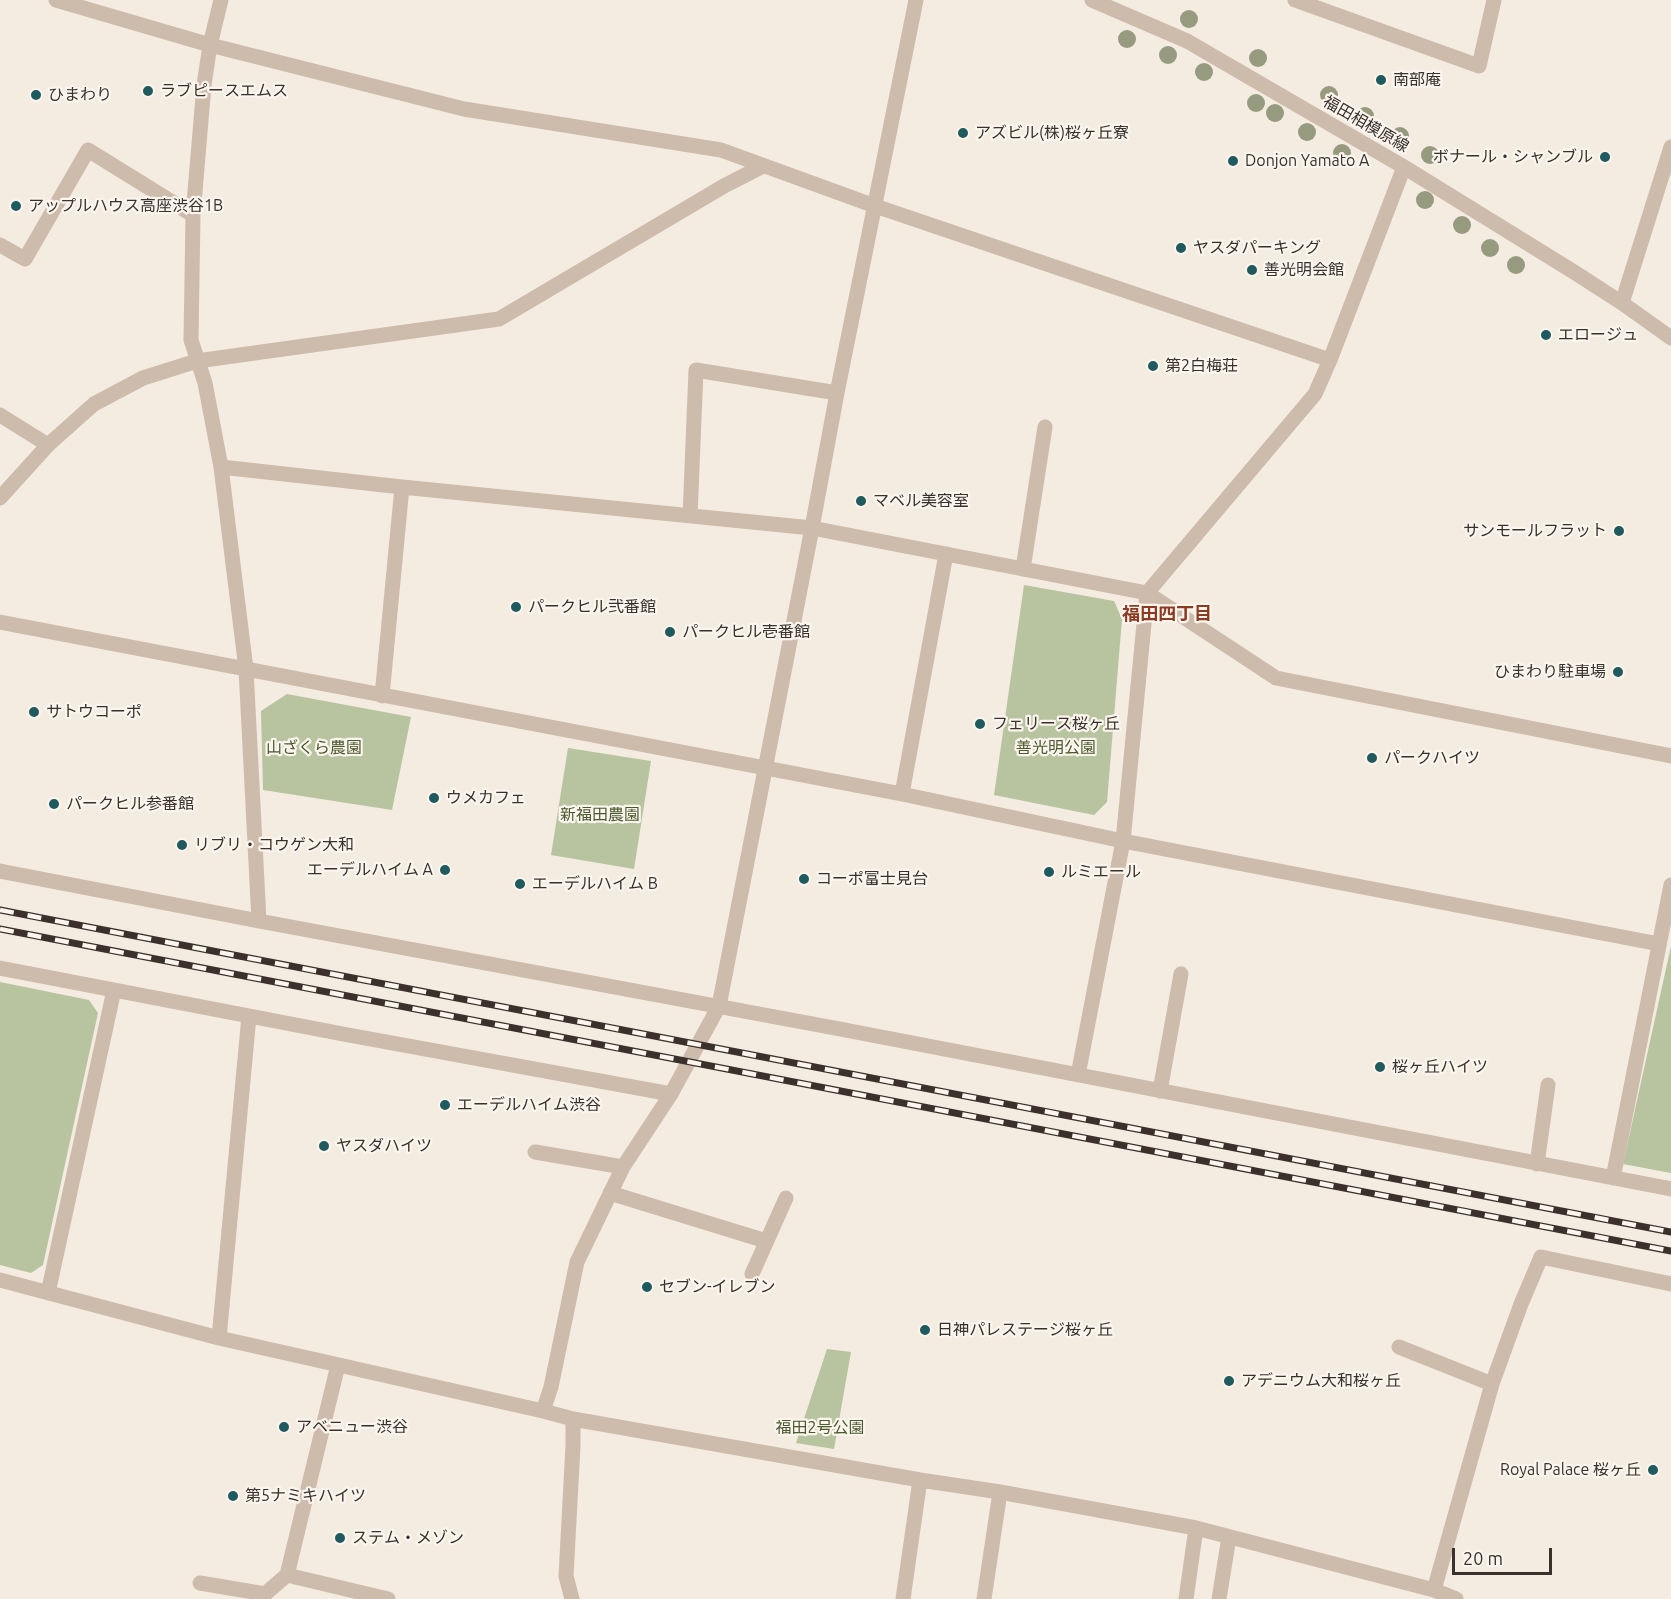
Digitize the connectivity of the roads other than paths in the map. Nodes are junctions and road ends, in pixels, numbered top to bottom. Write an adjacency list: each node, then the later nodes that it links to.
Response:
1 (56, 0): 7 (street)
2 (221, 0): 7 (street)
3 (916, 0): 11 (street)
4 (1092, 0): 10 (street, 福田相模原線)
5 (1295, 0): 6 (street)
6 (1494, 0)
7 (210, 45): 9 (street); 12 (street)
8 (1671, 147): 14 (street)
9 (763, 166): 11 (street); 17 (street)
10 (1404, 166): 14 (street, 福田相模原線); 16 (street)
11 (875, 206): 16 (street); 18 (street)
12 (193, 214): 13 (street); 17 (street)
13 (0, 245)
14 (1622, 303): 15 (street, 福田相模原線)
15 (1671, 338)
16 (1330, 360): 29 (street)
17 (197, 361): 21 (street); 22 (street)
18 (837, 393): 25 (street); 26 (street)
19 (0, 415): 21 (street)
20 (1045, 427): 28 (street)
21 (48, 446): 24 (street)
22 (221, 467): 23 (street); 31 (street)
23 (402, 488): 25 (street); 32 (street)
24 (0, 498)
25 (690, 516): 26 (street)
26 (812, 528): 27 (street); 34 (street)
27 (946, 554): 28 (street); 35 (street)
28 (1023, 569): 29 (street)
29 (1147, 593): 33 (street); 36 (street)
30 (0, 622): 31 (street)
31 (246, 669): 32 (street); 39 (street)
32 (382, 696): 34 (street)
33 (1671, 756)
34 (766, 769): 35 (street); 44 (street)
35 (902, 794): 36 (street)
36 (1123, 841): 40 (street); 46 (street)
37 (0, 871): 39 (street)
38 (1671, 885): 40 (street)
39 (259, 921): 44 (street)
40 (1659, 944): 53 (street)
41 (0, 968): 43 (street)
42 (1181, 974): 48 (street)
43 (114, 990): 45 (street); 61 (street)
44 (719, 1006): 46 (street); 49 (street)
45 (249, 1016): 49 (street); 62 (street)
46 (1078, 1075): 48 (street)
47 (1548, 1085): 51 (street)
48 (1160, 1091): 51 (street)
49 (671, 1094): 52 (street)
50 (535, 1152): 52 (street)
51 (1537, 1164): 53 (street)
52 (624, 1167): 55 (street)
53 (1613, 1178): 54 (street)
54 (1671, 1190)
55 (610, 1194): 57 (street); 66 (street)
56 (786, 1198): 57 (street)
57 (766, 1241): 58 (street)
58 (752, 1274)
59 (0, 1280): 61 (street)
60 (1671, 1284): 65 (street)
61 (48, 1293): 62 (street)
62 (219, 1338): 64 (street)
63 (1399, 1347): 65 (street)
64 (338, 1365): 66 (street); 72 (street)
65 (1492, 1384): 74 (street)
66 (543, 1411): 67 (street)
67 (573, 1419): 68 (street); 76 (street)
68 (920, 1480): 69 (street); 77 (street)
69 (1000, 1492): 70 (street); 78 (street)
70 (1196, 1528): 71 (street); 79 (street)
71 (1229, 1537): 74 (street); 80 (street)
72 (287, 1575): 73 (street); 75 (street)
73 (200, 1583)
74 (1434, 1590): 81 (street)
75 (388, 1599)
76 (572, 1599)
77 (903, 1599)
78 (984, 1599)
79 (1186, 1599)
80 (1219, 1599)
81 (1456, 1599)

